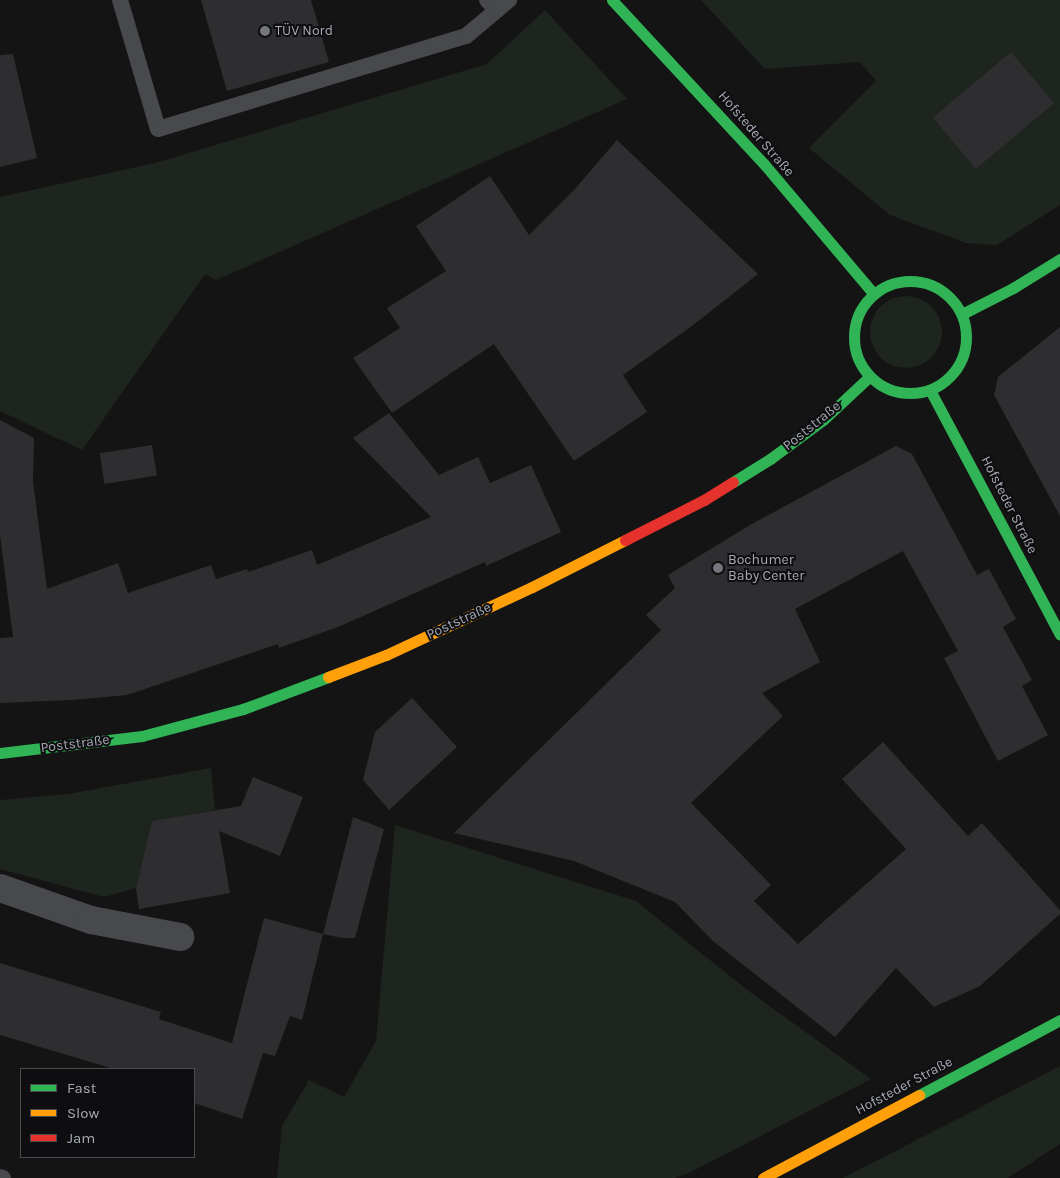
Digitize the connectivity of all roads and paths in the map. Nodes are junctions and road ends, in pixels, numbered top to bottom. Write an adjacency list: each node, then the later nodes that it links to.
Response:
1 (120, 0): 3 (lane)
2 (612, 0): 5 (street, Hofsteder Straße)
3 (498, 3)
4 (1060, 259): 6 (street)
5 (873, 293): 6 (street); 7 (street)
6 (962, 314): 8 (street)
7 (869, 377): 8 (street); 10 (street, Poststraße)
8 (930, 390): 9 (street, Hofsteder Straße)
9 (1060, 635)
10 (0, 753)
11 (0, 888): 12 (street)
12 (180, 937)
13 (1060, 1020): 14 (street, Hofsteder Straße)
14 (763, 1178)

